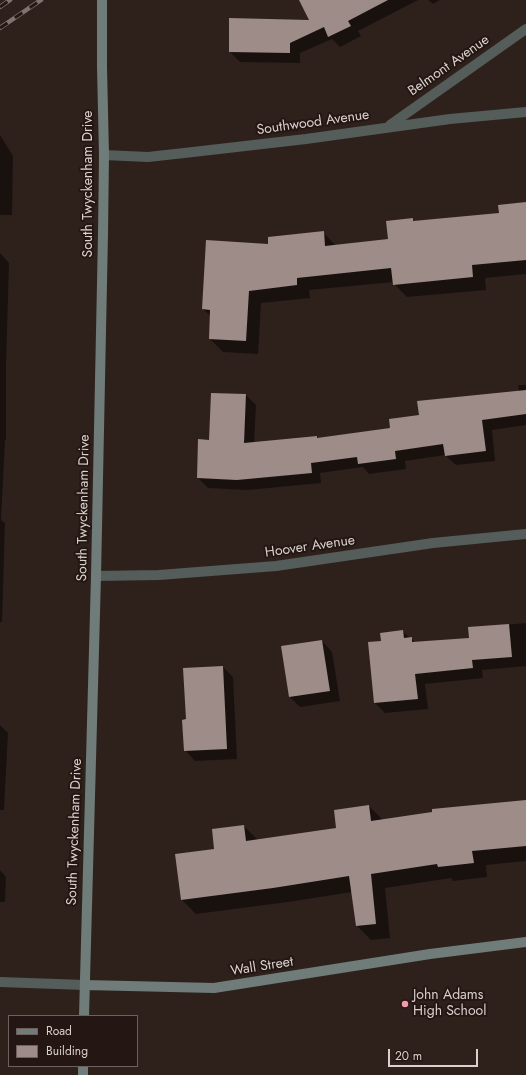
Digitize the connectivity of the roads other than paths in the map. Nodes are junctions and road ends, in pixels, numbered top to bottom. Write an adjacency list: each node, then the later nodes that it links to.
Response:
1 (102, 0): 5 (street, South Twyckenham Drive)
2 (526, 29): 4 (street, Belmont Avenue)
3 (526, 112): 4 (street, Southwood Avenue)
4 (388, 126): 5 (street, Southwood Avenue)
5 (104, 155): 7 (street, South Twyckenham Drive)
6 (526, 534): 7 (street, Hoover Avenue)
7 (96, 576): 10 (street, South Twyckenham Drive)
8 (526, 942): 10 (street, Wall Street)
9 (0, 982): 10 (street, Wall Street)
10 (85, 985): 11 (street, South Twyckenham Drive)
11 (84, 1015)

